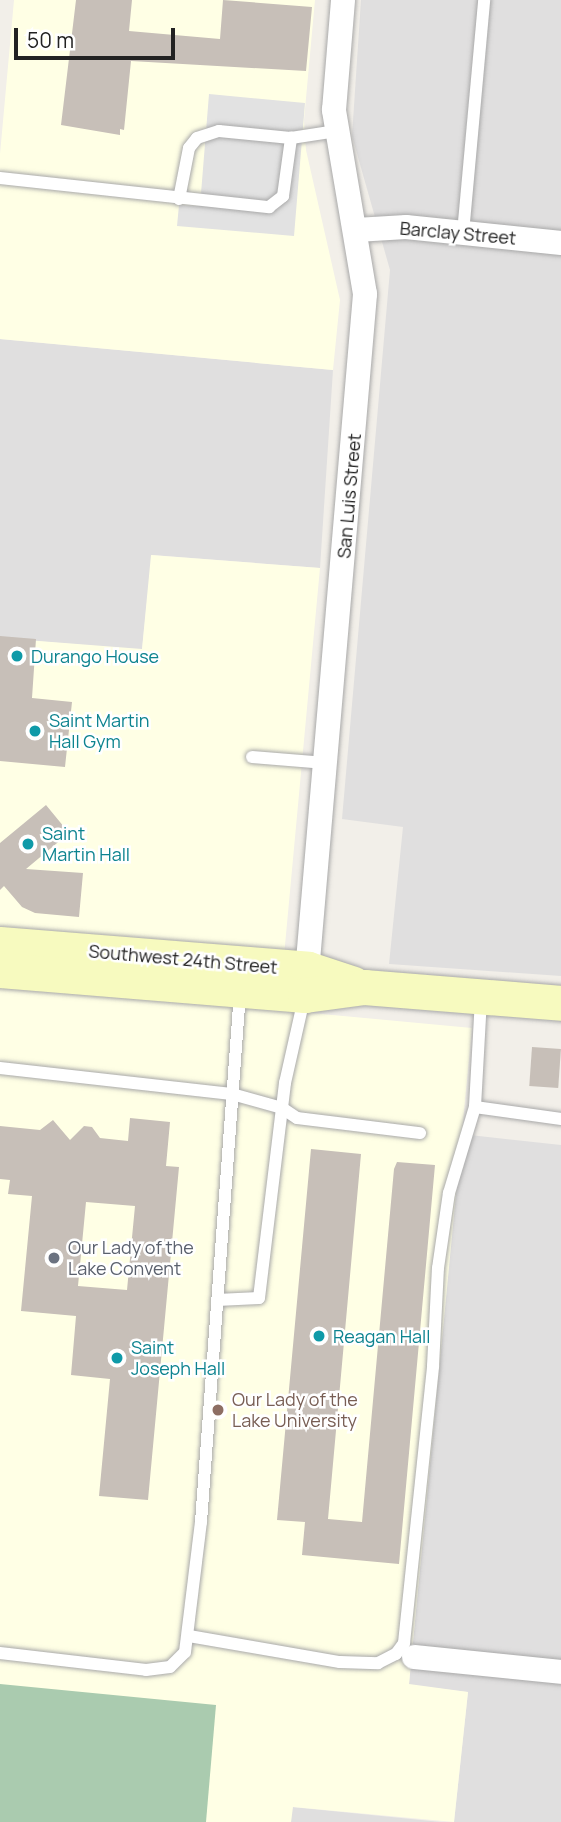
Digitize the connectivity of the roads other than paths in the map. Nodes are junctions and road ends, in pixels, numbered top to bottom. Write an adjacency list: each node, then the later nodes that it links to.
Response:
1 (343, 0): 3 (street, San Luis Street)
2 (484, 0): 8 (lane)
3 (336, 131): 4 (lane); 7 (street, San Luis Street)
4 (292, 138): 6 (lane); 6 (lane)
5 (0, 178): 6 (lane)
6 (179, 199)
7 (356, 230): 8 (street, Barclay Street); 11 (street, San Luis Street)
8 (463, 233): 9 (street, Barclay Street)
9 (561, 243)
10 (252, 757): 11 (lane)
11 (326, 763): 14 (street, San Luis Street)
12 (0, 944): 14 (main road, Southwest 24th Street)
13 (0, 970): 15 (main road, Southwest 24th Street)
14 (306, 982): 15 (main road, Southwest 24th Street); 16 (main road, Southwest 24th Street); 21 (lane)
15 (240, 989): 19 (lane)
16 (482, 998): 17 (main road, Southwest 24th Street); 20 (lane)
17 (561, 1003)
18 (0, 1069): 19 (lane)
19 (232, 1094): 21 (lane); 24 (lane)
20 (475, 1107): 22 (lane); 27 (lane)
21 (282, 1108): 23 (lane); 24 (lane)
22 (561, 1119)
23 (419, 1133)
24 (217, 1300): 25 (lane)
25 (189, 1636): 26 (lane); 27 (lane)
26 (0, 1653)
27 (405, 1656): 28 (street)
28 (561, 1672)

